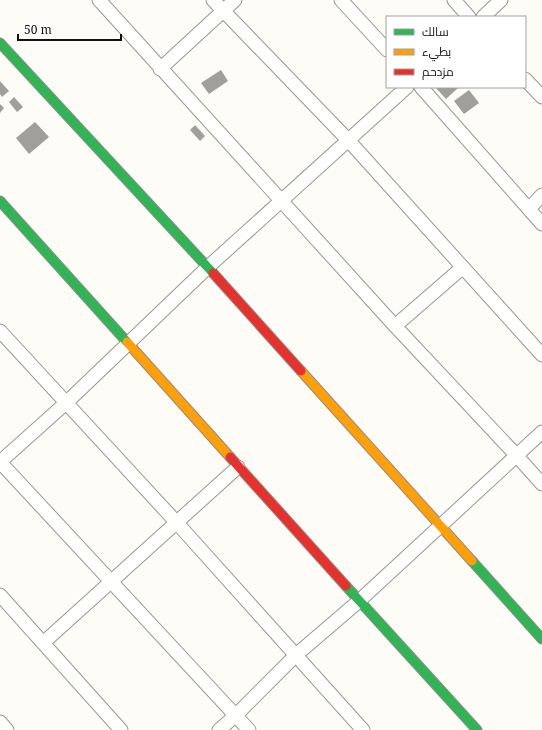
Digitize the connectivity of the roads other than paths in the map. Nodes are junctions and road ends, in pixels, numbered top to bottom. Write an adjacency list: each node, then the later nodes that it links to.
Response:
1 (99, 0): 12 (street)
2 (213, 0): 7 (street)
3 (235, 0): 7 (street)
4 (341, 0): 11 (street)
5 (454, 0): 8 (street)
6 (501, 0): 9 (street)
7 (223, 11): 12 (street); 17 (street)
8 (468, 16)
9 (484, 16)
10 (0, 43): 23 (street)
11 (386, 49)
12 (160, 69): 19 (street)
13 (526, 80): 16 (street)
14 (406, 88): 17 (street)
15 (422, 88): 21 (street)
16 (542, 97)
17 (348, 141): 19 (street); 24 (street)
18 (542, 196): 21 (street)
19 (281, 201): 23 (street); 25 (street)
20 (2, 208): 27 (street)
21 (528, 209): 22 (street)
22 (542, 224)
23 (208, 267): 27 (street); 36 (street)
24 (463, 267): 25 (street); 28 (street)
25 (396, 326): 31 (street)
26 (0, 331): 29 (street)
27 (129, 344): 29 (street); 33 (street)
28 (542, 355)
29 (67, 402): 32 (street); 35 (street)
30 (542, 432): 31 (street)
31 (516, 455): 34 (street); 36 (street)
32 (0, 462): 37 (street)
33 (238, 467): 35 (street); 39 (street)
34 (542, 484)
35 (177, 523): 37 (street); 42 (street)
36 (441, 526): 39 (street); 40 (street)
37 (112, 582): 41 (street); 43 (street)
38 (0, 595): 41 (street)
39 (359, 601): 42 (street); 50 (street)
40 (542, 639)
41 (43, 643): 46 (street)
42 (296, 655): 43 (street); 49 (street)
43 (236, 715): 47 (street); 48 (street)
44 (0, 722): 45 (street)
45 (7, 730)
46 (121, 730)
47 (219, 730)
48 (249, 730)
49 (363, 730)
50 (477, 730)

